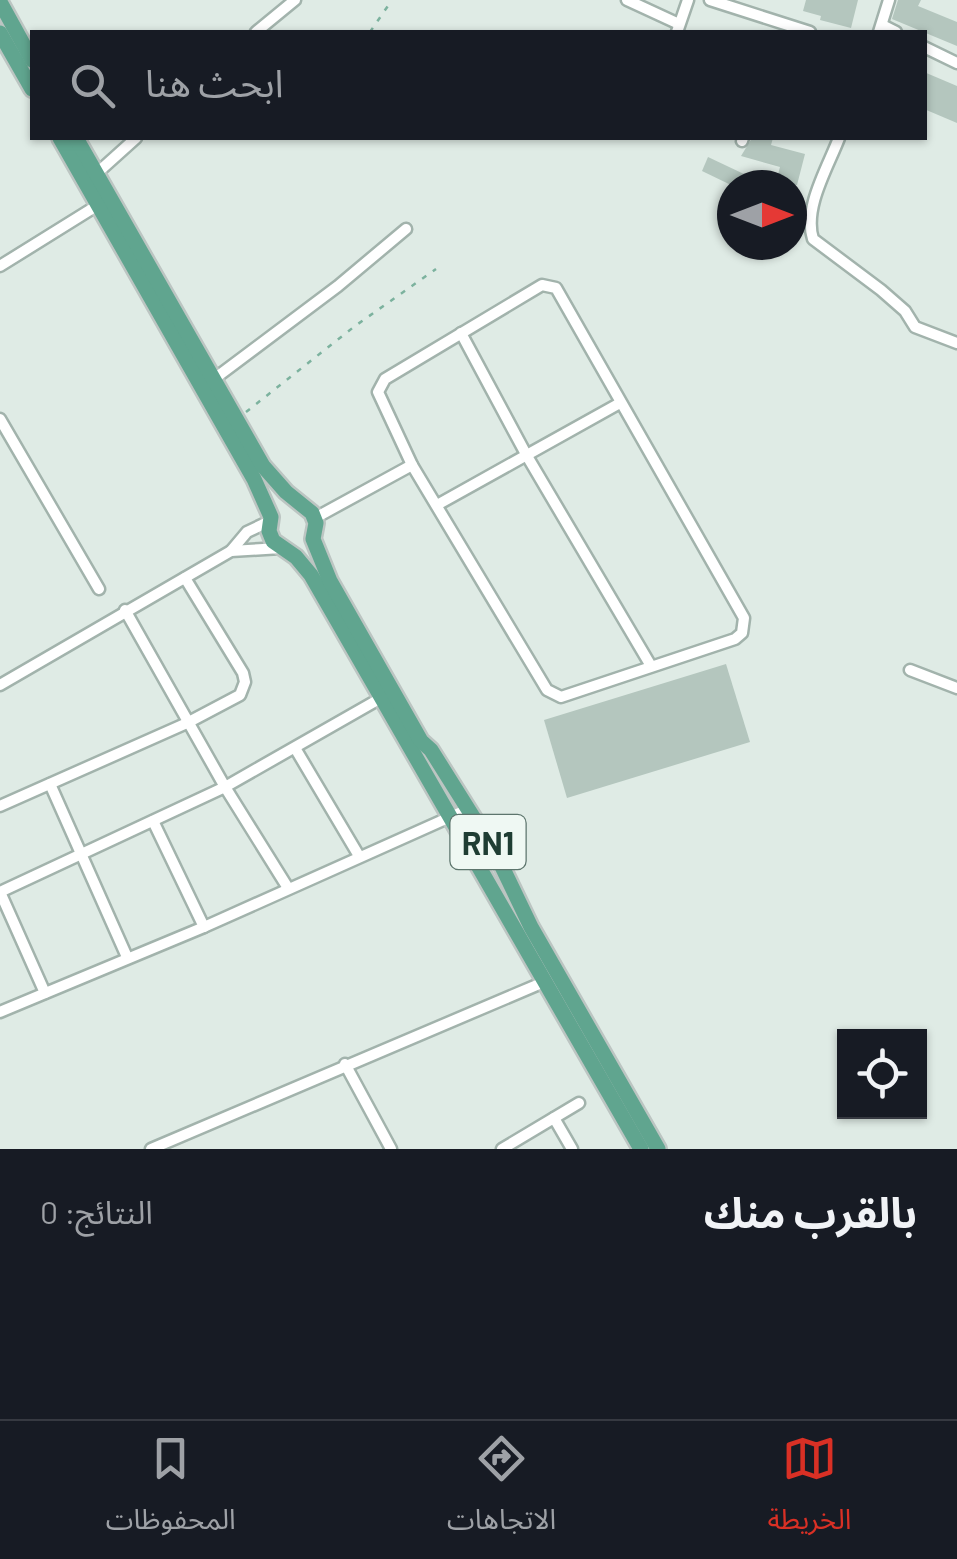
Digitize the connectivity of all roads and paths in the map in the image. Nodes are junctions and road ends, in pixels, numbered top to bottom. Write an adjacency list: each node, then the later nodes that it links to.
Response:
1 (295, 0): 11 (street)
2 (392, 0): 12 (path)
3 (627, 0): 8 (street)
4 (688, 0): 8 (street)
5 (710, 0): 9 (street)
6 (889, 0): 10 (street)
7 (3, 3): 15 (main road)
8 (678, 28)
9 (780, 28)
10 (881, 29)
11 (258, 30)
12 (371, 30)
13 (0, 33): 17 (main road)
14 (927, 49): 16 (street)
15 (30, 56)
16 (957, 64)
17 (30, 86)
18 (61, 140): 23 (main road, RN1)
19 (77, 140): 22 (main road)
20 (134, 140): 22 (street)
21 (838, 140): 28 (street)
22 (96, 174): 29 (main road)
23 (98, 204): 25 (street); 38 (main road, RN1)
24 (406, 230): 29 (street)
25 (0, 266)
26 (436, 269): 32 (path)
27 (461, 332): 30 (street); 33 (street); 34 (street)
28 (957, 343)
29 (214, 380): 32 (main road)
30 (620, 403): 33 (street); 45 (street)
31 (0, 419): 43 (street)
32 (236, 419): 35 (main road)
33 (528, 456): 36 (street); 45 (street)
34 (412, 466): 36 (street); 37 (street)
35 (297, 504): 37 (main road); 38 (main road)
36 (438, 505): 45 (street)
37 (315, 518): 39 (main road, RN1)
38 (270, 519): 40 (main road, RN1); 41 (street)
39 (313, 539): 40 (main road); 55 (main road, RN1)
40 (285, 549): 41 (street); 49 (main road, RN1)
41 (231, 550): 42 (street)
42 (185, 578): 44 (street); 50 (street)
43 (99, 590)
44 (126, 610): 47 (street); 50 (street)
45 (651, 666)
46 (910, 670): 48 (street)
47 (0, 685)
48 (957, 688)
49 (381, 698): 51 (street); 56 (main road, RN1)
50 (187, 722): 52 (street); 53 (street)
51 (295, 748): 53 (street); 59 (street)
52 (50, 784): 54 (street); 58 (street)
53 (224, 787): 57 (street); 60 (street)
54 (0, 806)
55 (468, 809): 56 (street); 75 (main road, RN1)
56 (449, 818): 59 (street); 64 (main road, RN1)
57 (153, 821): 58 (street); 62 (street)
58 (80, 856): 61 (street); 63 (street)
59 (359, 856): 60 (street)
60 (288, 888): 62 (street)
61 (0, 892): 65 (street)
62 (204, 927): 63 (street)
63 (127, 957): 65 (street)
64 (544, 982): 67 (street); 74 (main road, RN1)
65 (45, 993): 66 (street)
66 (0, 1012)
67 (345, 1064): 70 (street); 71 (street)
68 (579, 1103): 69 (street)
69 (554, 1118): 72 (street); 73 (street)
70 (151, 1149)
71 (392, 1149)
72 (502, 1149)
73 (572, 1149)
74 (641, 1149)
75 (658, 1149)

